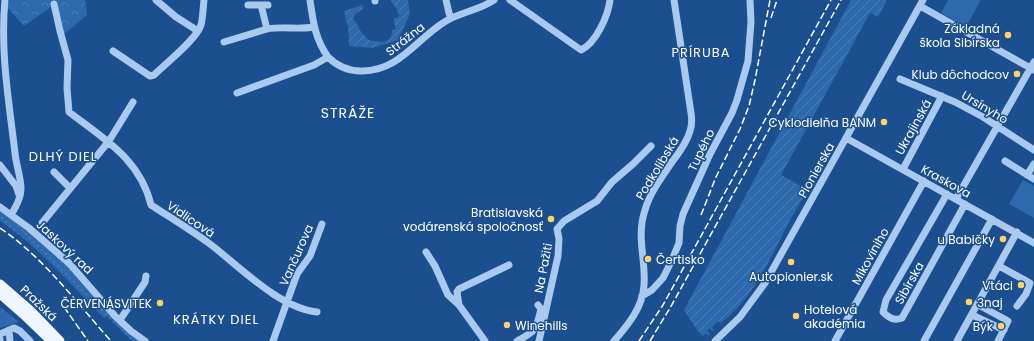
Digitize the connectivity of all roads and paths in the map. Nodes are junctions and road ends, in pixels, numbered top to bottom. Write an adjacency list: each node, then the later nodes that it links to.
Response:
1 (4, 0): 40 (street)
2 (156, 0): 17 (street)
3 (204, 0): 17 (street)
4 (310, 0): 15 (street)
5 (446, 0): 14 (street)
6 (494, 0): 14 (street, Strážna)
7 (510, 0): 8 (street)
8 (610, 0)
9 (674, 0): 56 (street, Podkolibská)
10 (750, 0): 56 (street, Tupého)
11 (922, 3): 21 (street); 27 (street, Pionierska)
12 (54, 4): 28 (street, Vidlicová)
13 (248, 5): 16 (street)
14 (451, 18): 20 (street, Strážna)
15 (313, 27): 16 (street); 20 (street)
16 (267, 29): 18 (street)
17 (198, 32): 19 (street)
18 (224, 42)
19 (113, 51)
20 (328, 57): 23 (street)
21 (1033, 67): 26 (street)
22 (900, 79): 24 (street, Ursínyho)
23 (237, 94)
24 (942, 96): 26 (street, Ursínyho); 34 (street, Ukrajinská)
25 (133, 102): 28 (street)
26 (997, 127): 30 (street, Ursínyho); 41 (street)
27 (846, 138): 34 (street, Kraskova); 77 (street, Pionierska)
28 (109, 141): 38 (street); 57 (street, Vidlicová)
29 (651, 146): 75 (street, Na Pažiti)
30 (1034, 149)
31 (1005, 161): 36 (street)
32 (1034, 164): 36 (street)
33 (0, 165): 40 (street)
34 (903, 169): 37 (street, Kraskova)
35 (54, 172): 38 (street)
36 (1031, 177)
37 (924, 181): 39 (street, Kraskova); 78 (street, Mikovíniho)
38 (70, 188): 46 (street)
39 (947, 194): 41 (street, Kraskova); 42 (street, Sibírska)
40 (20, 197): 44 (street)
41 (956, 199): 42 (street, Kraskova)
42 (965, 204): 45 (street, Kraskova)
43 (0, 207): 44 (street, Jaskový rad)
44 (11, 214): 64 (street, Jaskový rad)
45 (992, 219): 48 (street, Kraskova); 79 (street)
46 (42, 223)
47 (322, 224): 57 (street, Vančurova)
48 (1017, 232): 49 (street, Kraskova); 52 (street)
49 (1034, 243)
50 (426, 252): 60 (street)
51 (509, 265): 60 (street)
52 (999, 266): 59 (street); 61 (street)
53 (146, 276): 64 (street)
54 (0, 284): 70 (main road, Pražská)
55 (0, 294): 69 (main road, Pražská)
56 (642, 296): 76 (street, Podkolibská)
57 (288, 302): 62 (street, Vidlicová); 72 (street, Vančurova)
58 (538, 304): 74 (street)
59 (977, 304): 63 (street); 65 (street)
60 (459, 305): 73 (street)
61 (1017, 306)
62 (317, 312)
63 (972, 315): 65 (street); 80 (street)
64 (120, 320): 71 (street, Jaskový rad)
65 (1004, 330): 81 (street)
66 (2, 335): 67 (street); 68 (street)
67 (26, 339)
68 (10, 341)
69 (51, 341)
70 (60, 341)
71 (145, 341)
72 (273, 341)
73 (485, 341)
74 (517, 341)
75 (540, 341)
76 (614, 341)
77 (715, 341)
78 (836, 341)
79 (924, 341)
80 (957, 341)
81 (998, 341)

